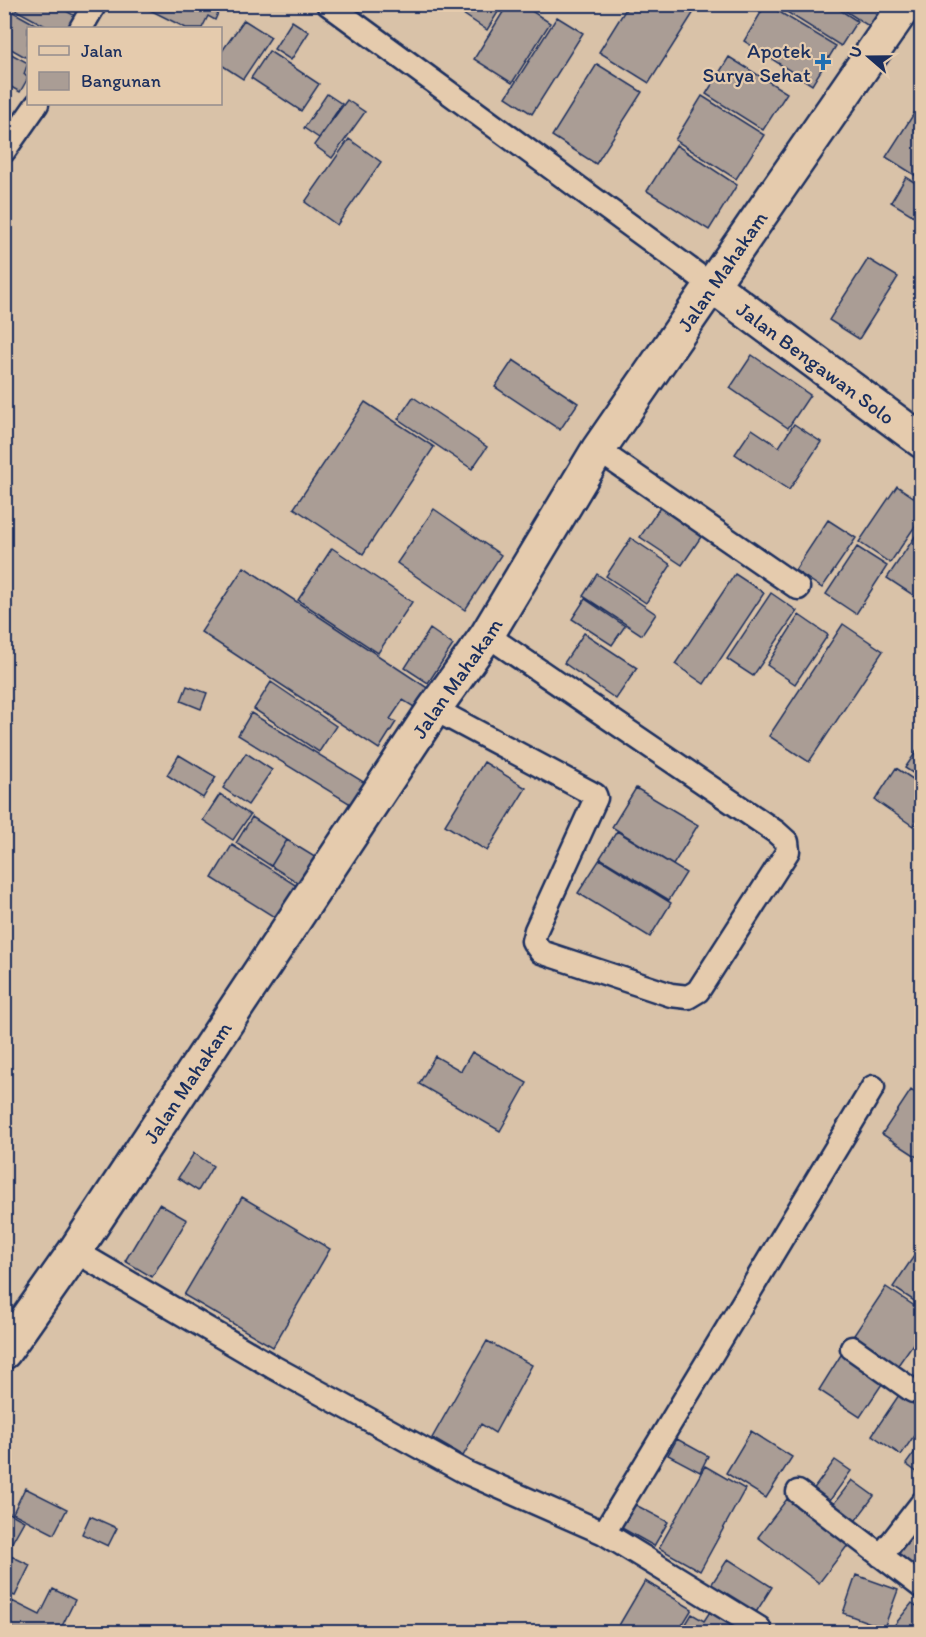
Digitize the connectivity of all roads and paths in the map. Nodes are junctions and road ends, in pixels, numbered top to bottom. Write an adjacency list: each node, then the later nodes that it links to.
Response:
1 (95, 4): 4 (street)
2 (328, 4): 7 (street)
3 (906, 4): 7 (main road, Jalan Mahakam)
4 (82, 27)
5 (36, 105): 6 (street)
6 (4, 151)
7 (710, 284): 8 (main road, Jalan Bengawan Solo); 9 (main road, Jalan Mahakam)
8 (921, 441)
9 (598, 450): 10 (street); 11 (main road, Jalan Mahakam)
10 (798, 588)
11 (487, 635): 12 (main road, Jalan Mahakam); 12 (street)
12 (434, 709): 14 (main road, Jalan Mahakam)
13 (873, 1087): 20 (street)
14 (75, 1251): 16 (main road, Jalan Mahakam); 20 (street)
15 (852, 1348): 17 (street)
16 (4, 1352)
17 (919, 1389)
18 (798, 1492): 21 (street)
19 (921, 1503): 21 (street)
20 (604, 1533): 23 (street)
21 (881, 1556): 22 (street)
22 (921, 1587)
23 (760, 1632)

